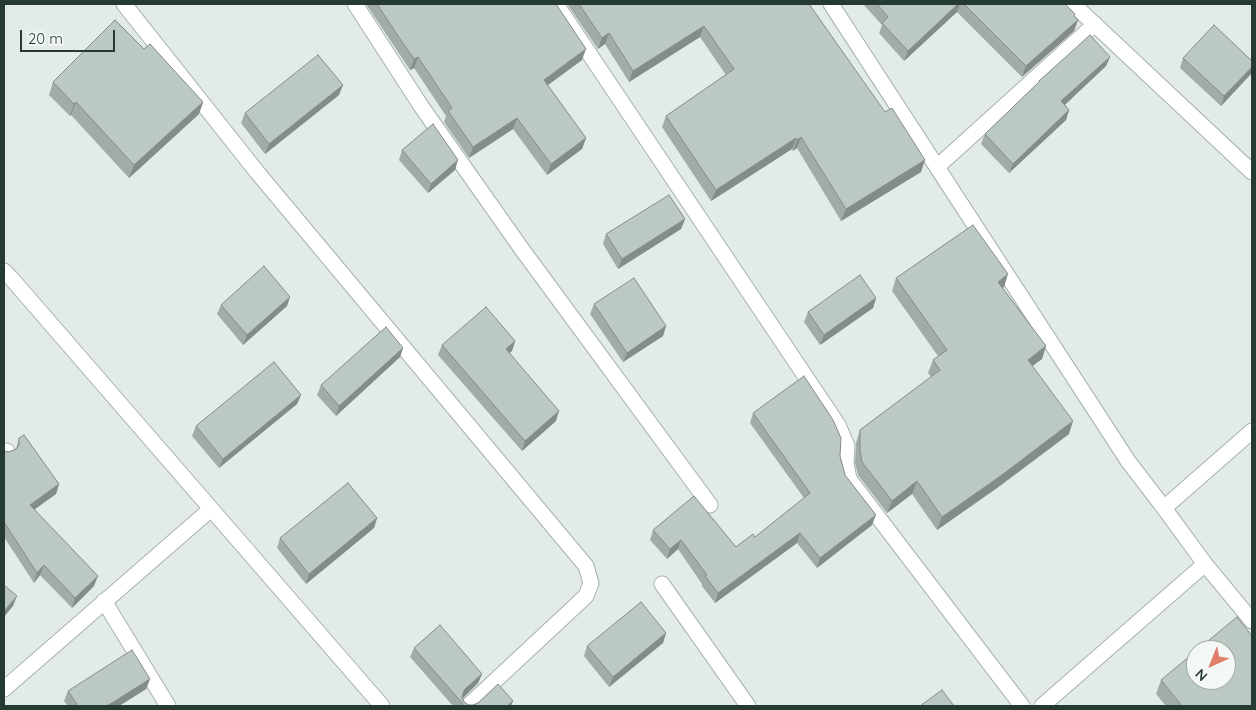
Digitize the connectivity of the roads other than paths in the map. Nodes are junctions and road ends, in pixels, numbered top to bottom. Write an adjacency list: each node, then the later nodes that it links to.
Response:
1 (124, 4): 21 (street)
2 (355, 4): 11 (street)
3 (556, 4): 23 (street)
4 (831, 4): 7 (street)
5 (1073, 4): 6 (street)
6 (1095, 24): 7 (street); 8 (street)
7 (938, 167): 12 (street)
8 (1252, 172)
9 (4, 271): 13 (street)
10 (1251, 434): 12 (street)
11 (710, 504)
12 (1164, 508): 14 (street)
13 (211, 509): 16 (street); 20 (street)
14 (1205, 564): 17 (street); 24 (street)
15 (662, 584): 22 (street)
16 (104, 601): 18 (street); 19 (street)
17 (1252, 621)
18 (4, 689)
19 (168, 706)
20 (382, 706)
21 (468, 706)
22 (748, 706)
23 (1022, 706)
24 (1042, 706)

